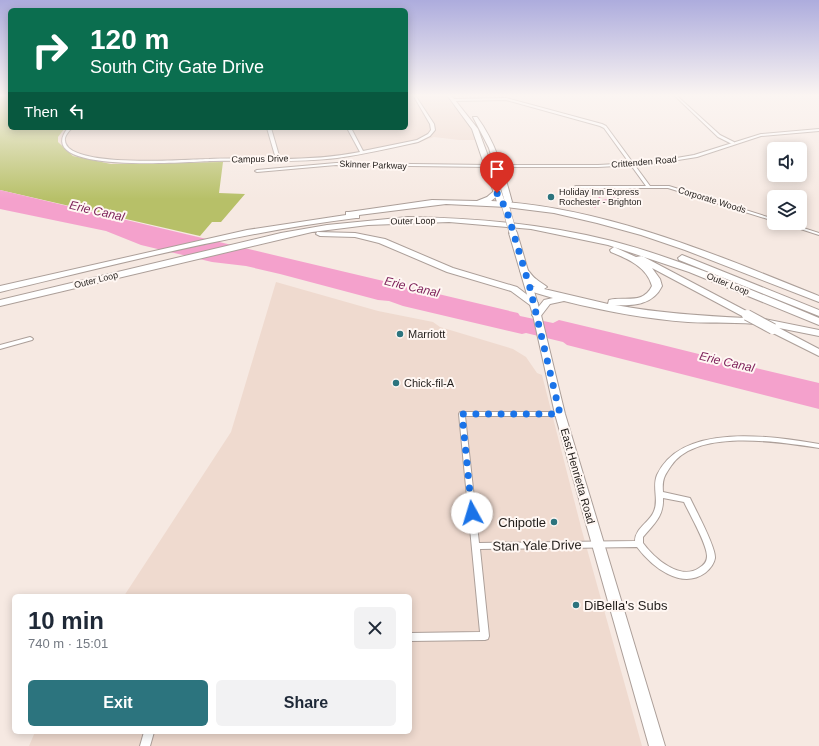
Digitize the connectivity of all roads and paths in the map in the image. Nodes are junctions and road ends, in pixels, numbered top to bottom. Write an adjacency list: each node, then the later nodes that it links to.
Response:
1 (68, 130): 12 (street, Campus Drive)
2 (270, 130): 12 (street)
3 (350, 130): 11 (street)
4 (433, 130): 11 (street, Campus Drive)
5 (475, 130): 14 (main road, East Henrietta Road)
6 (483, 130): 15 (main road, East Henrietta Road)
7 (607, 130): 13 (street)
8 (712, 130): 10 (street)
9 (819, 130): 10 (street, Crittenden Road)
10 (733, 143): 13 (street, Crittenden Road)
11 (362, 152): 12 (street, Campus Drive)
12 (278, 159)
13 (633, 165): 15 (street, Crittenden Road); 17 (street)
14 (488, 166): 15 (street, Crittenden Road); 16 (street, Skinner Parkway); 19 (main road, East Henrietta Road)
15 (498, 166): 21 (main road, East Henrietta Road)
16 (257, 171)
17 (648, 186): 18 (street, Corporate Woods); 22 (street, Corporate Woods)
18 (576, 187)
19 (497, 193): 20 (highway); 21 (main road, East Henrietta Road)
20 (467, 202): 21 (highway); 25 (highway)
21 (506, 206): 29 (main road, East Henrietta Road, bridge); 30 (highway)
22 (767, 218)
23 (457, 220): 27 (highway); 28 (highway, Outer Loop); 40 (highway, Outer Loop)
24 (806, 230): 26 (street)
25 (240, 234): 31 (highway, Outer Loop); 38 (highway, Outer Loop)
26 (819, 234)
27 (579, 239): 29 (highway); 44 (highway, bridge)
28 (266, 240): 36 (highway, Outer Loop); 37 (highway)
29 (524, 271): 32 (main road, East Henrietta Road)
30 (753, 273): 34 (highway); 35 (highway)
31 (0, 288)
32 (530, 288): 33 (highway); 37 (main road, East Henrietta Road)
33 (568, 298): 39 (highway); 41 (highway)
34 (819, 299)
35 (819, 302)
36 (0, 303)
37 (533, 304): 39 (main road, East Henrietta Road)
38 (819, 313)
39 (537, 315): 45 (main road, East Henrietta Road)
40 (819, 322)
41 (819, 333)
42 (30, 339): 43 (street)
43 (0, 347)
44 (819, 353)
45 (560, 414): 48 (main road, East Henrietta Road); 50 (street, Stan Yale Drive)
46 (819, 446): 47 (street)
47 (659, 494): 49 (street); 49 (street)
48 (597, 544): 49 (street, Stan Yale Drive); 50 (street, Stan Yale Drive); 54 (main road, East Henrietta Road)
49 (639, 544)
50 (476, 546): 51 (street, Stan Yale Drive)
51 (412, 637)
52 (148, 734): 53 (street)
53 (145, 746)
54 (657, 746)

